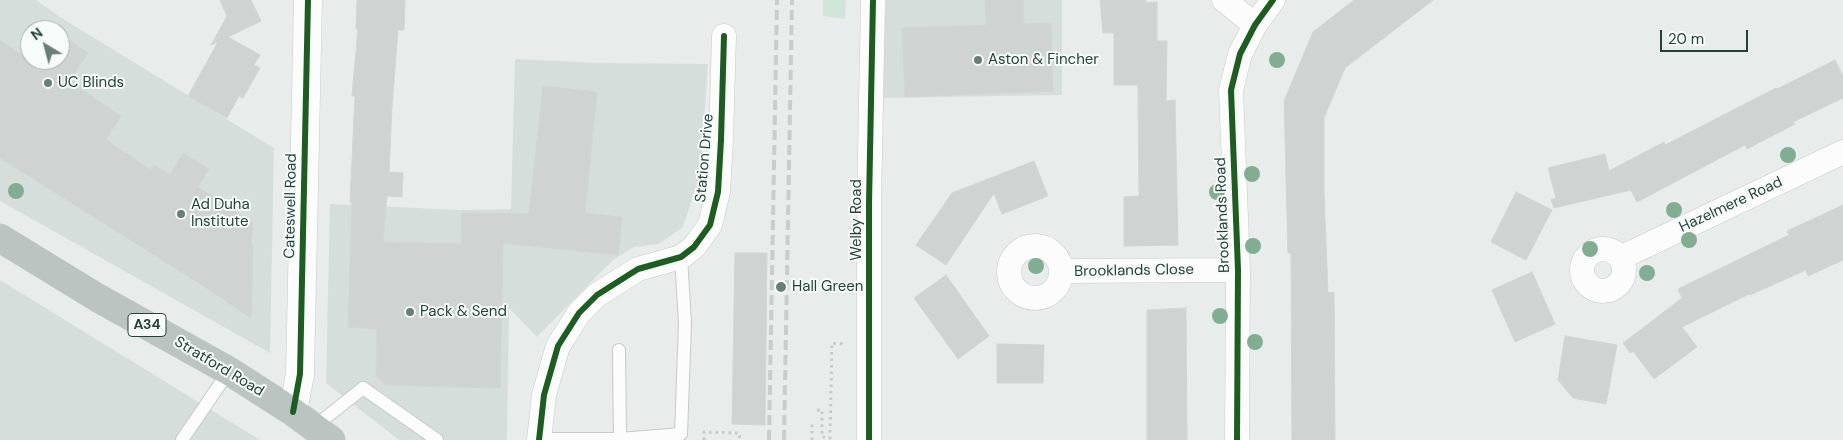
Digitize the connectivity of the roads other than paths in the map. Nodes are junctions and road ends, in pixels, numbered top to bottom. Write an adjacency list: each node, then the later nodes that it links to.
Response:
1 (308, 0): 15 (street, Cateswell Road)
2 (872, 0): 20 (street, Welby Road)
3 (1224, 0): 5 (street)
4 (1273, 0): 5 (street, Brooklands Road)
5 (1255, 25): 11 (street, Brooklands Road)
6 (724, 36): 9 (street, Station Drive)
7 (1843, 152): 10 (street, Hazelmere Road)
8 (0, 238): 14 (highway, Stratford Road / A34)
9 (681, 257): 16 (lane); 19 (street, Station Drive)
10 (1620, 258)
11 (1238, 270): 12 (street, Brooklands Close); 21 (street, Brooklands Road)
12 (1061, 271)
13 (619, 350): 16 (lane)
14 (229, 371): 15 (highway, Stratford Road / A34); 17 (lane)
15 (313, 426): 18 (lane)
16 (620, 439): 19 (lane)
17 (182, 440)
18 (437, 440)
19 (539, 440)
20 (870, 440)
21 (1237, 440)

